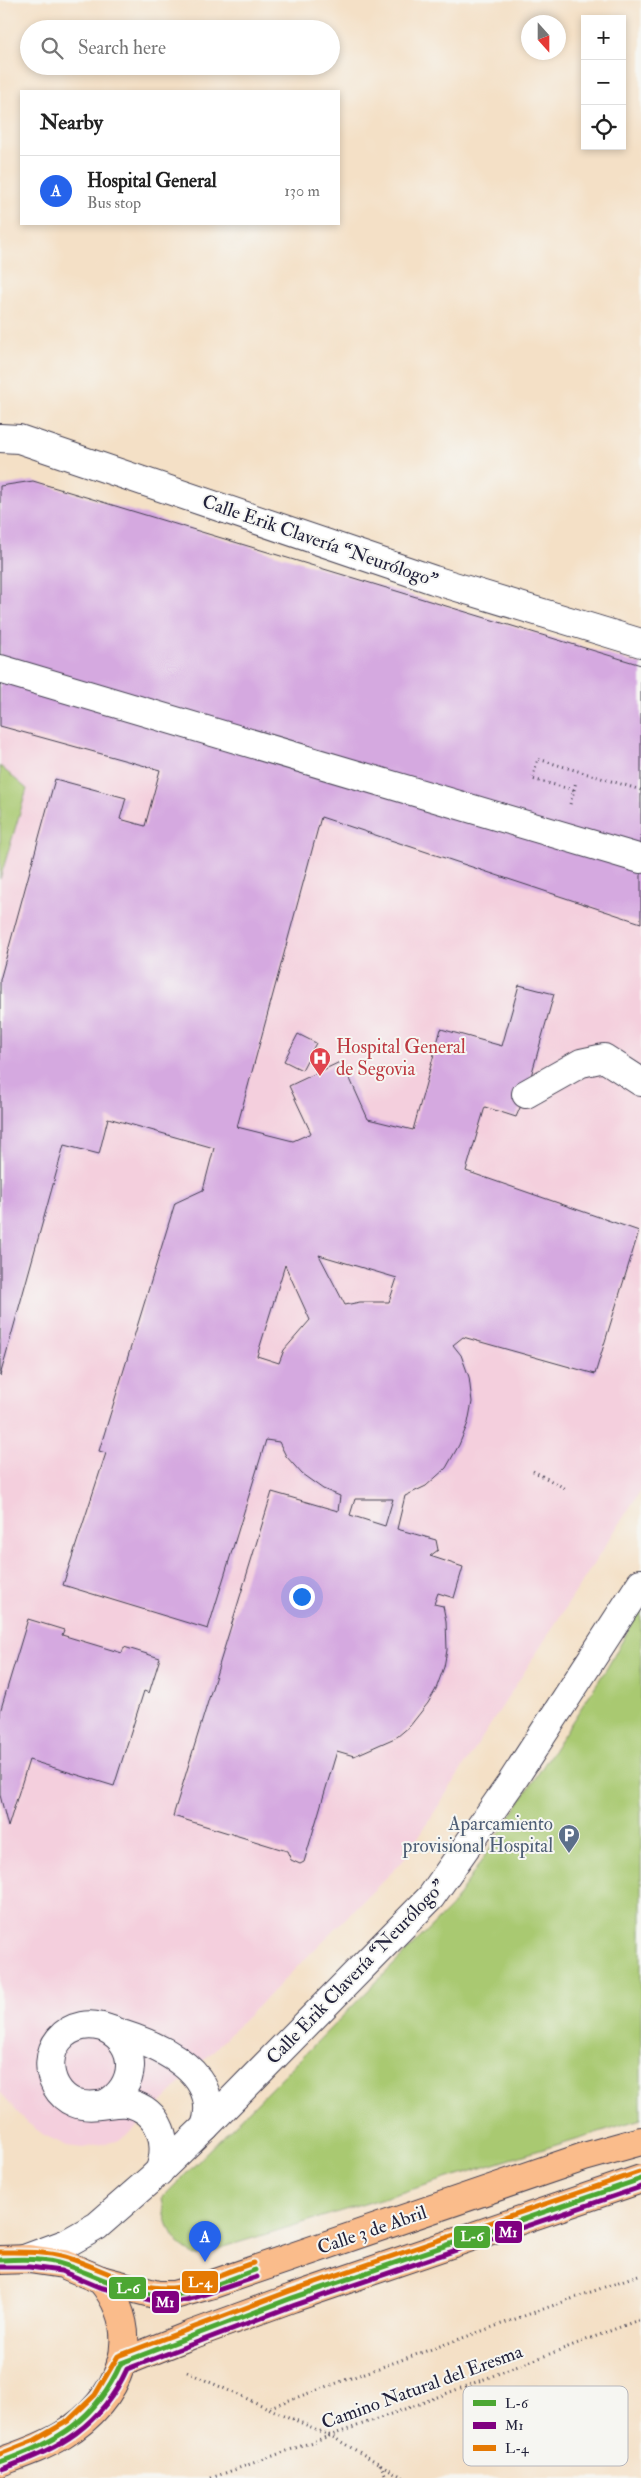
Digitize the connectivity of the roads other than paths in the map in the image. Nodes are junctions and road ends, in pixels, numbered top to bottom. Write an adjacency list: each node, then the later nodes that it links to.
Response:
1 (0, 438): 2 (street, Calle Erik Clavería “Neurólogo”)
2 (641, 643)
3 (0, 670): 4 (street)
4 (641, 859)
5 (641, 1082): 6 (street)
6 (526, 1094)
7 (641, 1583): 10 (street, Calle Erik Clavería “Neurólogo”)
8 (106, 2028): 9 (street); 9 (street); 10 (street)
9 (105, 2104): 12 (street)
10 (205, 2127): 12 (street, Calle Erik Clavería “Neurólogo”)
11 (641, 2140): 16 (highway, Calle 3 de Abril)
12 (159, 2172): 14 (street, Calle Erik Clavería “Neurólogo”)
13 (641, 2179): 17 (highway, Calle 3 de Abril)
14 (96, 2226): 15 (street, Calle Erik Clavería “Neurólogo”); 16 (street, Calle Erik Clavería “Neurólogo”)
15 (12, 2259): 16 (highway, Calle 3 de Abril)
16 (89, 2274): 17 (highway)
17 (132, 2359): 18 (highway)
18 (0, 2462)

